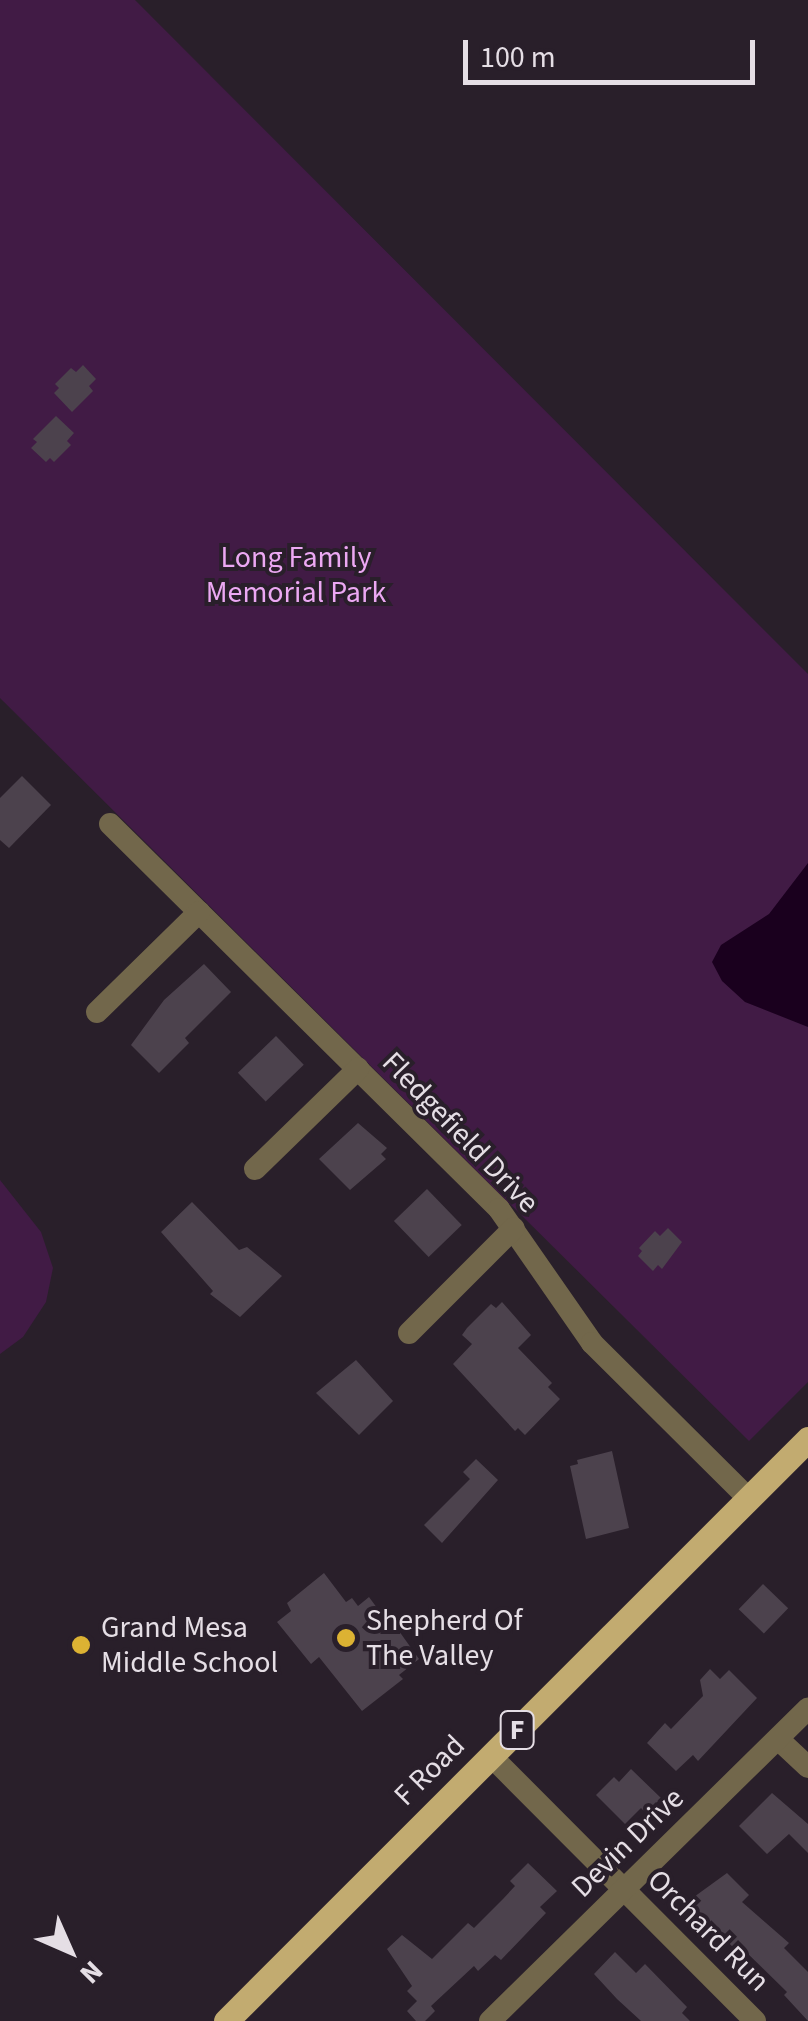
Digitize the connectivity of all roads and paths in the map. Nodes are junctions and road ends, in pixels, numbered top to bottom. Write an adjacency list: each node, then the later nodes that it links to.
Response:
1 (110, 824): 2 (street, Fledgefield Drive)
2 (199, 912): 3 (street); 4 (street, Fledgefield Drive)
3 (97, 1012)
4 (358, 1069): 5 (street); 6 (street, Fledgefield Drive)
5 (255, 1169)
6 (514, 1228): 7 (street); 9 (street, Fledgefield Drive)
7 (409, 1334)
8 (808, 1438): 9 (main road, F Road / F)
9 (749, 1498): 12 (main road, F Road / F)
10 (808, 1708): 11 (street, Devin Drive)
11 (778, 1739): 13 (street); 14 (street, Devin Drive)
12 (490, 1756): 14 (street, Orchard Run); 15 (main road, F Road / F)
13 (808, 1767)
14 (623, 1889): 16 (street, Devin Drive); 17 (street, Orchard Run)
15 (226, 2021)
16 (490, 2021)
17 (755, 2021)

